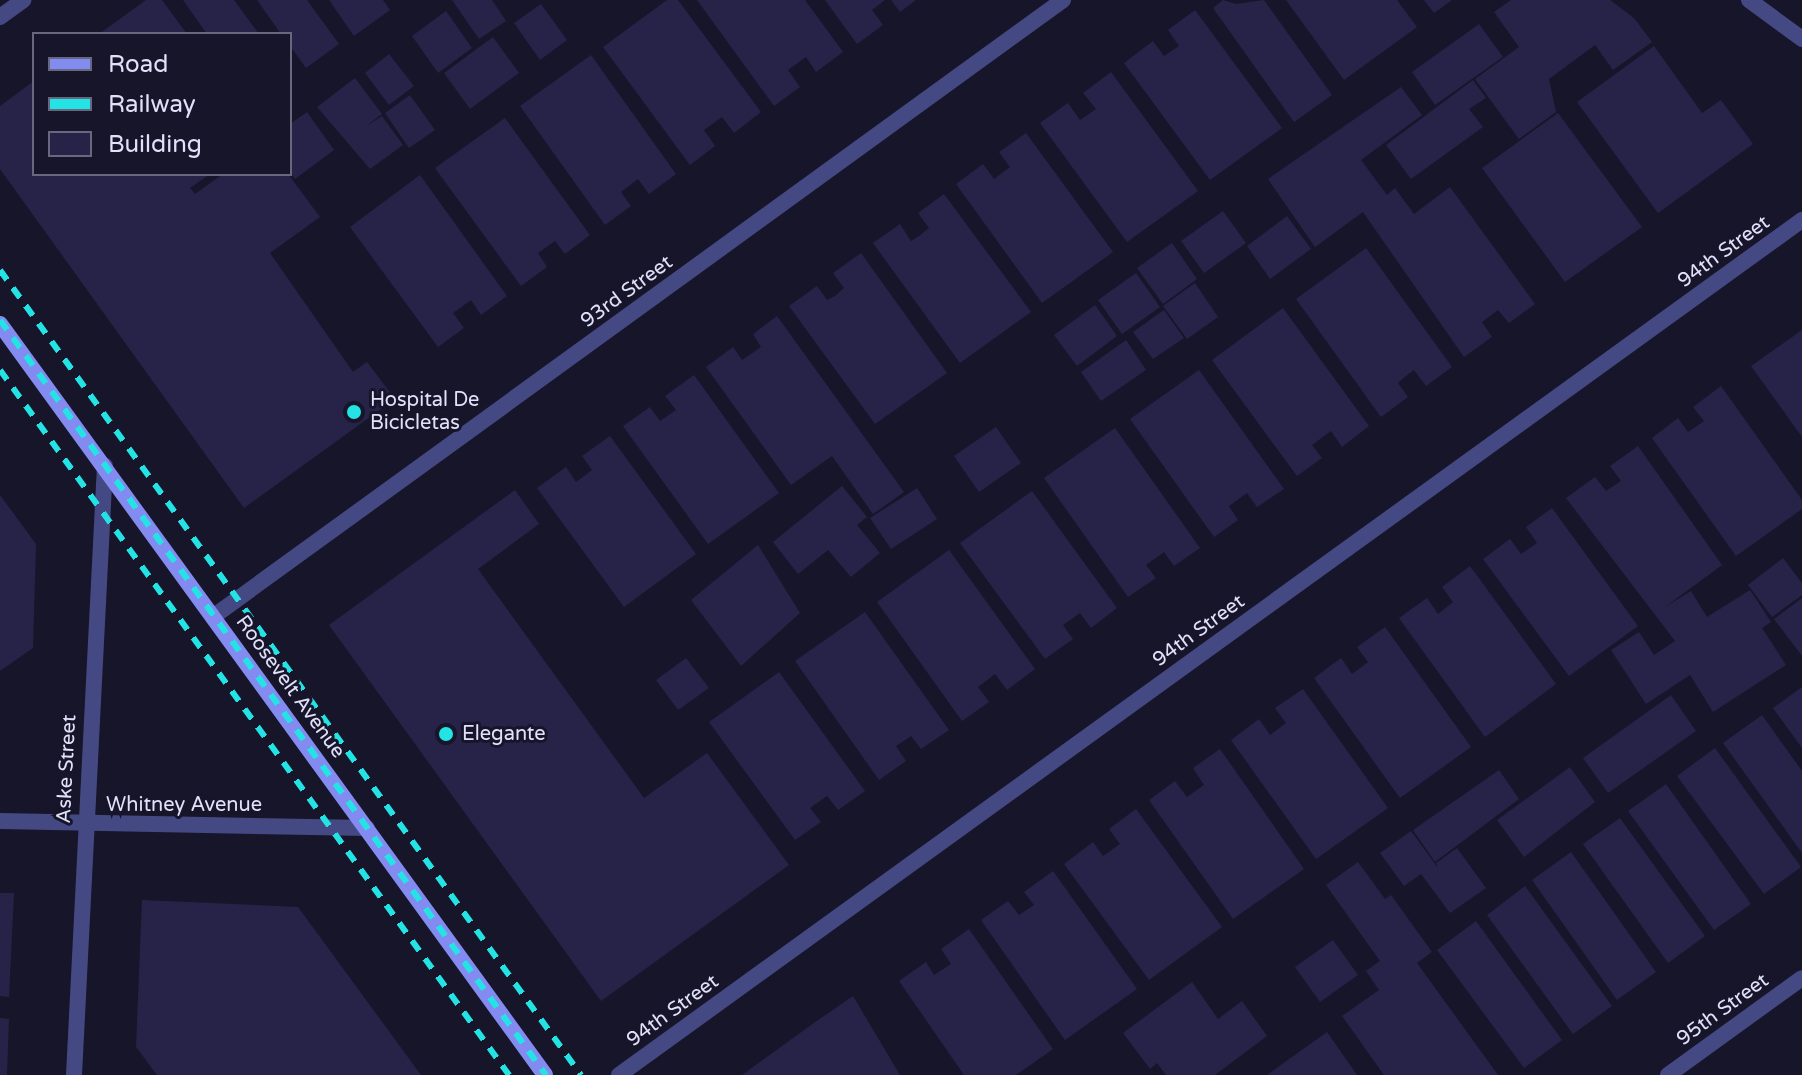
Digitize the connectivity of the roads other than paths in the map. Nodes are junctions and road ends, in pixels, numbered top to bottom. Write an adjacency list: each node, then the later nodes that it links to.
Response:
1 (23, 0): 4 (street)
2 (1063, 0): 9 (street, 93rd Street)
3 (1749, 0): 5 (street)
4 (0, 17)
5 (1802, 39)
6 (1802, 220): 16 (street, 94th Street)
7 (0, 324): 8 (main road, Roosevelt Avenue)
8 (105, 466): 9 (main road, Roosevelt Avenue); 11 (street, Aske Street)
9 (214, 616): 12 (main road, Roosevelt Avenue)
10 (0, 821): 11 (street, Whitney Avenue)
11 (83, 824): 12 (street, Whitney Avenue); 14 (street, Aske Street)
12 (367, 828): 15 (main road, Roosevelt Avenue)
13 (1802, 978): 17 (street, 95th Street)
14 (74, 1075)
15 (545, 1075)
16 (619, 1075)
17 (1668, 1075)

